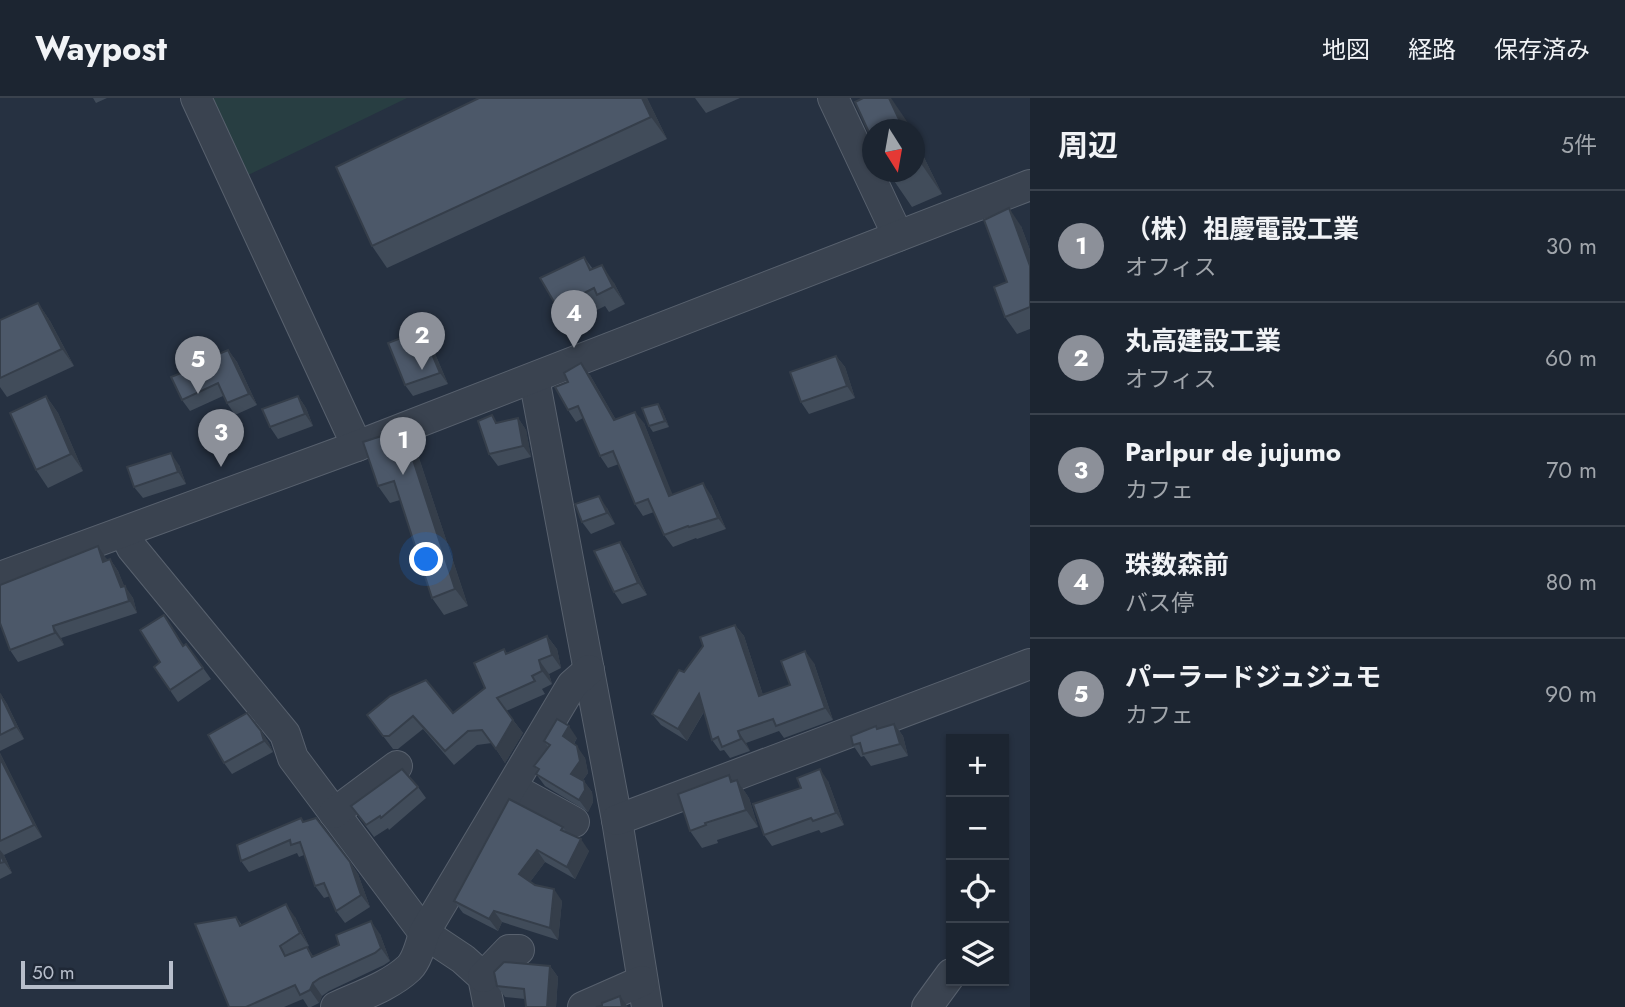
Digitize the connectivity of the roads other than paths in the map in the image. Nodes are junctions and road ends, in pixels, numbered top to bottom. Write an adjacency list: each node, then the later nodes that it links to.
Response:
1 (196, 98): 6 (street)
2 (834, 98): 4 (street)
3 (1030, 185): 4 (street)
4 (898, 236): 5 (street)
5 (534, 378): 6 (street); 10 (street)
6 (357, 446): 7 (street)
7 (124, 532): 8 (street); 13 (street)
8 (0, 577)
9 (1030, 664): 14 (street)
10 (589, 670): 12 (street); 14 (street)
11 (397, 766): 13 (street)
12 (512, 788): 15 (street); 16 (street)
13 (334, 813): 16 (street)
14 (617, 820): 20 (street)
15 (574, 822)
16 (424, 933): 18 (street); 21 (street)
17 (520, 950): 18 (street)
18 (483, 976): 22 (street)
19 (946, 981): 24 (street)
20 (644, 994): 23 (street)
21 (336, 1007)
22 (489, 1007)
23 (583, 1007)
24 (927, 1007)

